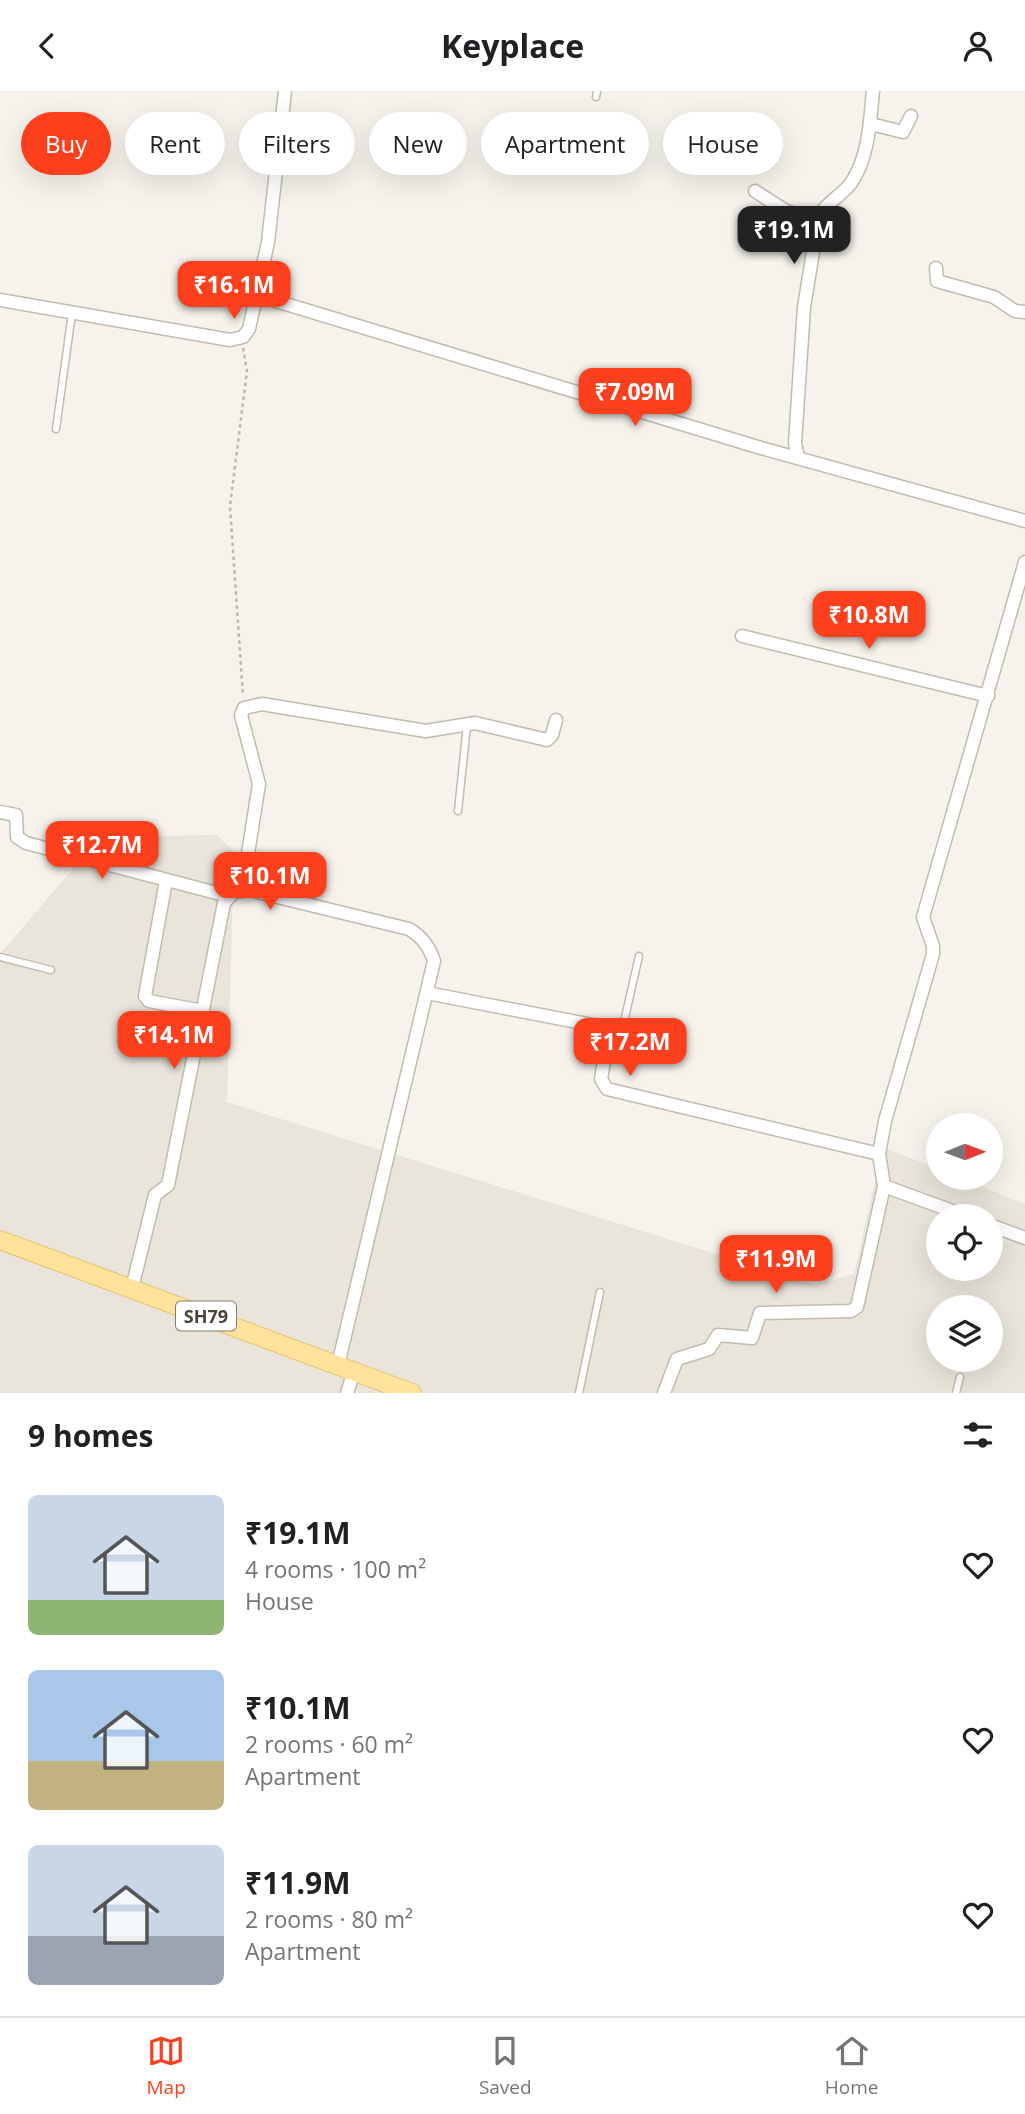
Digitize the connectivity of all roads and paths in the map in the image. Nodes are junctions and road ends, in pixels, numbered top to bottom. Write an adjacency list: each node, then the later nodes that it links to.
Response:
1 (285, 91): 8 (street)
2 (873, 91): 4 (street)
3 (911, 116): 4 (street)
4 (871, 124): 6 (street)
5 (755, 191): 6 (street)
6 (818, 221): 14 (street)
7 (936, 268): 10 (street)
8 (256, 295): 12 (street); 14 (street)
9 (0, 300): 11 (street)
10 (1025, 312)
11 (72, 313): 12 (street); 13 (lane)
12 (236, 340): 19 (path)
13 (56, 429)
14 (798, 458): 15 (street)
15 (1025, 521)
16 (1025, 562): 18 (street)
17 (742, 636): 18 (street)
18 (988, 697): 33 (street)
19 (244, 708): 21 (street); 25 (street)
20 (556, 720): 21 (street)
21 (467, 726): 22 (lane)
22 (458, 811)
23 (0, 812): 24 (street)
24 (166, 881): 26 (street); 31 (street)
25 (248, 890): 26 (street); 30 (street)
26 (228, 896): 31 (street)
27 (639, 956): 32 (lane)
28 (0, 957): 29 (lane)
29 (51, 970)
30 (427, 993): 32 (street); 41 (street)
31 (203, 1011): 39 (street)
32 (607, 1031): 33 (street)
33 (879, 1154): 34 (street)
34 (884, 1187): 35 (street); 46 (street)
35 (932, 1204)
36 (1003, 1230): 37 (street)
37 (1025, 1238)
38 (0, 1240): 39 (main road, SH79)
39 (132, 1288): 41 (main road, SH79)
40 (600, 1292): 45 (lane)
41 (346, 1368): 43 (street); 44 (main road, SH79)
42 (960, 1377): 47 (lane)
43 (347, 1393)
44 (412, 1393)
45 (579, 1393)
46 (664, 1393)
47 (956, 1393)

